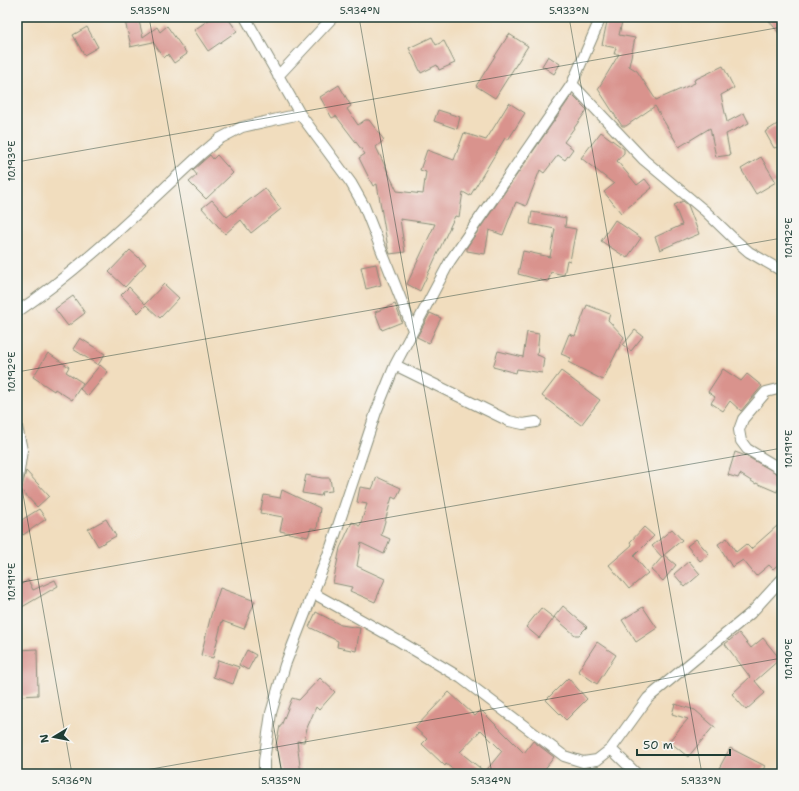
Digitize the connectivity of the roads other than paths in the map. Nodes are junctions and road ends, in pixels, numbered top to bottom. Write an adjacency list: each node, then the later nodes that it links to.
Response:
1 (245, 17): 4 (street)
2 (333, 17): 4 (street)
3 (601, 17): 5 (street)
4 (278, 76): 6 (street)
5 (572, 84): 7 (street); 9 (street)
6 (300, 114): 8 (street); 9 (street)
7 (782, 271)
8 (17, 312)
9 (413, 330): 10 (street)
10 (395, 365): 12 (street); 17 (street)
11 (782, 388): 14 (street)
12 (536, 422)
13 (17, 427): 15 (street)
14 (782, 470)
15 (17, 485)
16 (782, 579): 18 (street)
17 (313, 593): 18 (street); 19 (street)
18 (611, 749): 20 (street)
19 (264, 774)
20 (637, 774)

